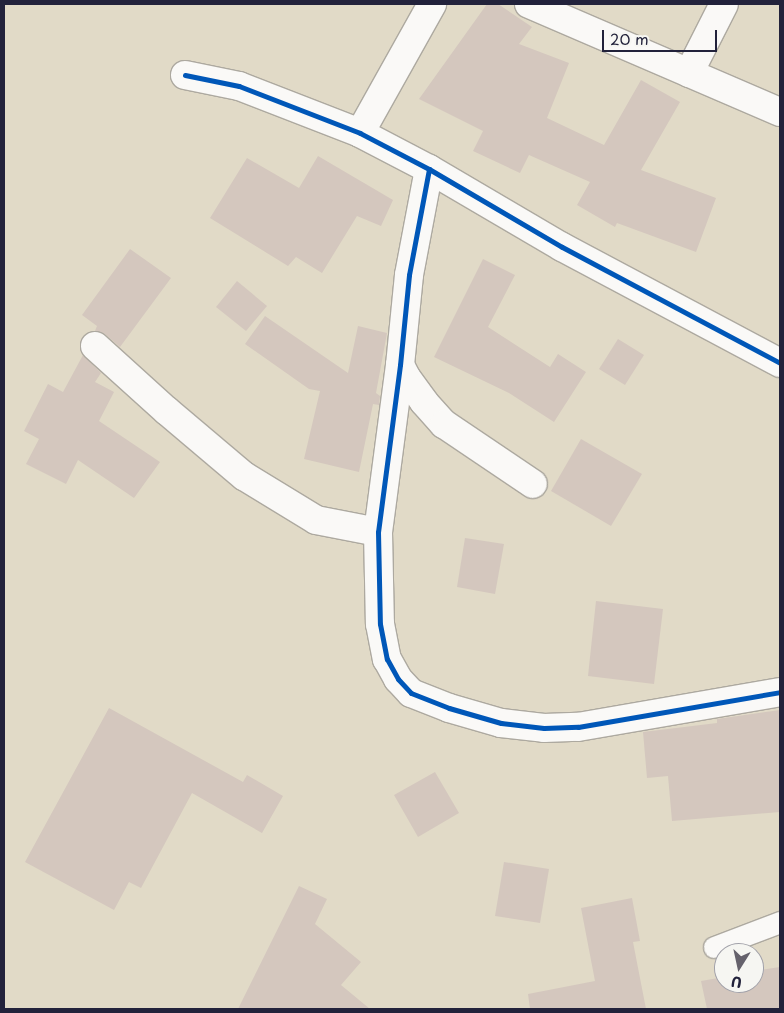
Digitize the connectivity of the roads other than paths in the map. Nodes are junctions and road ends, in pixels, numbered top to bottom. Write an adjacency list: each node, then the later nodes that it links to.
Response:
1 (432, 4): 8 (street)
2 (529, 4): 4 (street)
3 (724, 4): 5 (street)
4 (560, 10): 5 (street)
5 (690, 72): 7 (street)
6 (185, 75): 8 (street)
7 (780, 112)
8 (360, 132): 9 (street)
9 (429, 169): 11 (street); 12 (street)
10 (95, 346): 14 (street)
11 (780, 363)
12 (400, 365): 13 (street); 14 (street)
13 (533, 484)
14 (378, 532): 15 (street)
15 (780, 692)
16 (780, 922): 17 (lane)
17 (725, 943)

